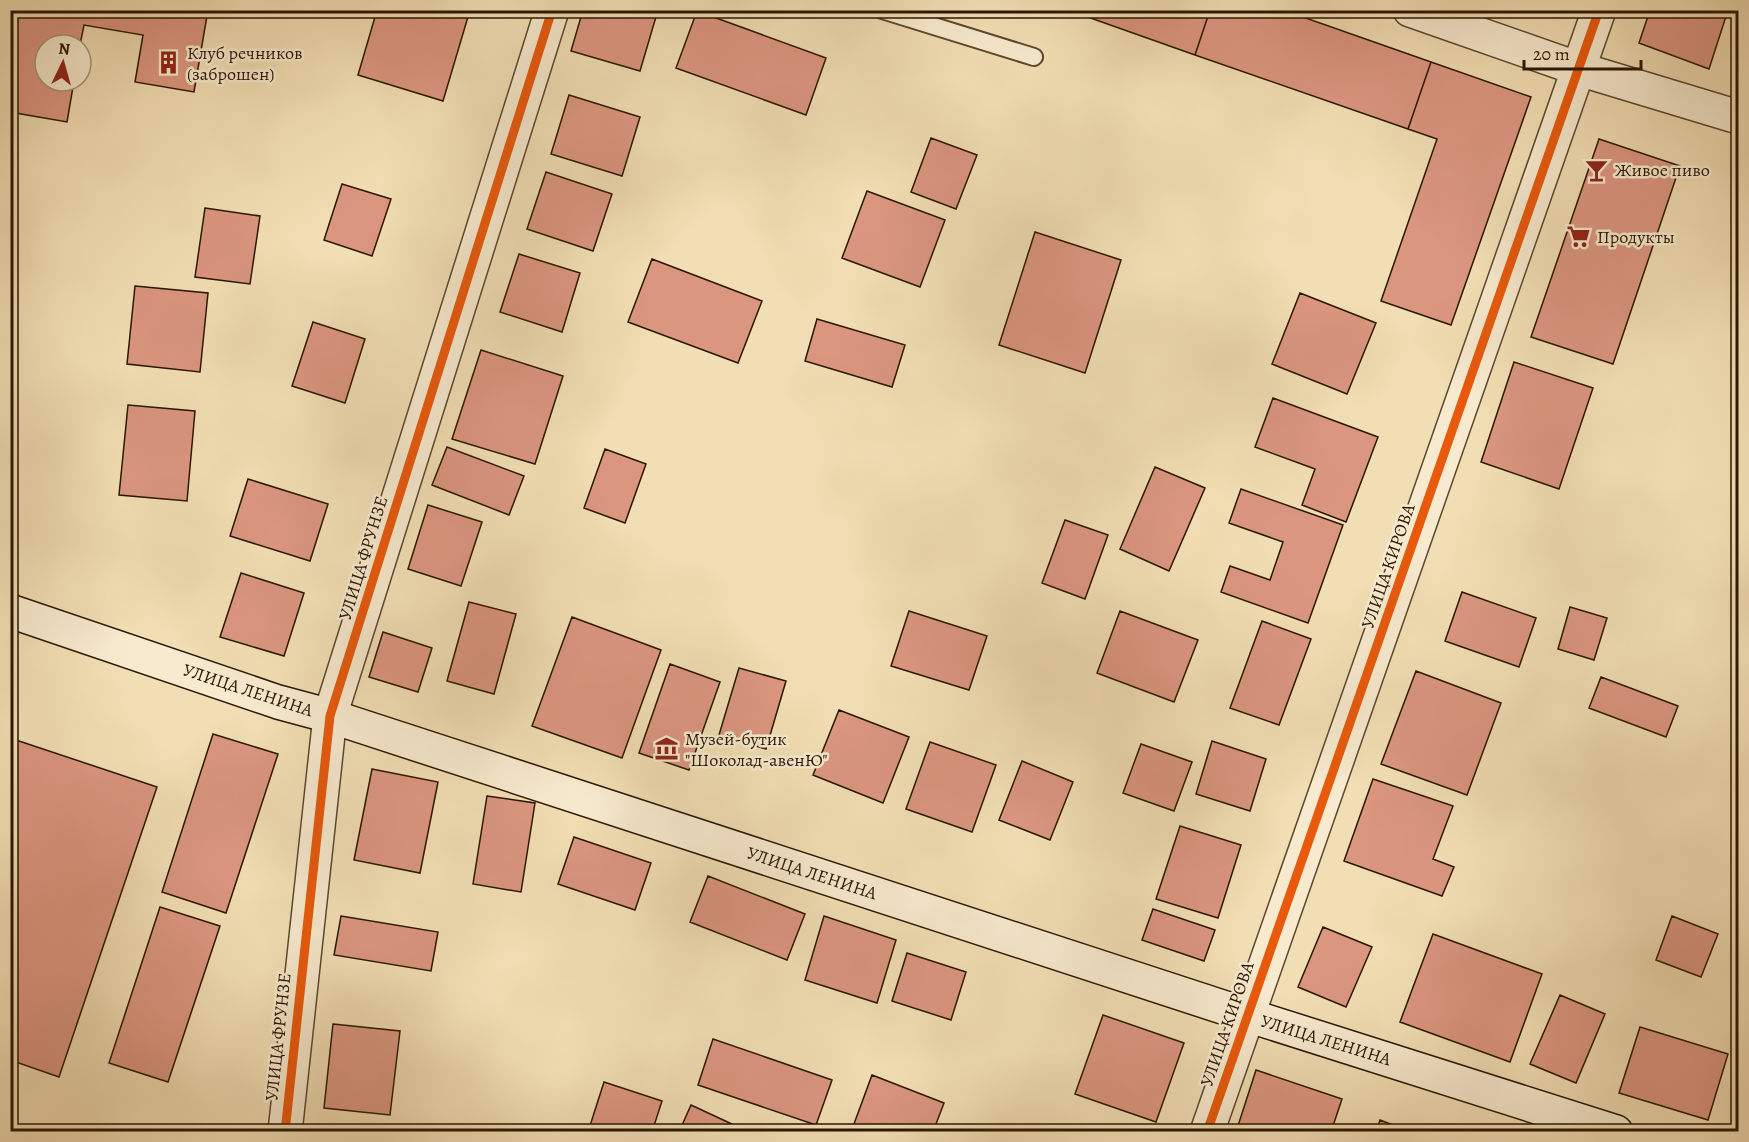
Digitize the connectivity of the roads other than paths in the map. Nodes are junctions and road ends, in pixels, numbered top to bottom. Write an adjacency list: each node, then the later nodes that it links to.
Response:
1 (552, 10): 9 (street, УЛИЦА ФРУНЗЕ)
2 (882, 10): 5 (lane)
3 (1410, 10): 6 (street)
4 (1599, 10): 6 (street, УЛИЦА КИРОВА)
5 (1034, 57)
6 (1579, 69): 7 (street); 10 (street, УЛИЦА КИРОВА)
7 (1738, 117)
8 (10, 611): 9 (street, УЛИЦА ЛЕНИНА)
9 (330, 716): 10 (street, УЛИЦА ЛЕНИНА); 11 (street, УЛИЦА ФРУНЗЕ)
10 (1247, 1016): 12 (street, УЛИЦА КИРОВА); 13 (street, УЛИЦА ЛЕНИНА)
11 (285, 1131)
12 (1207, 1131)
13 (1616, 1131)

